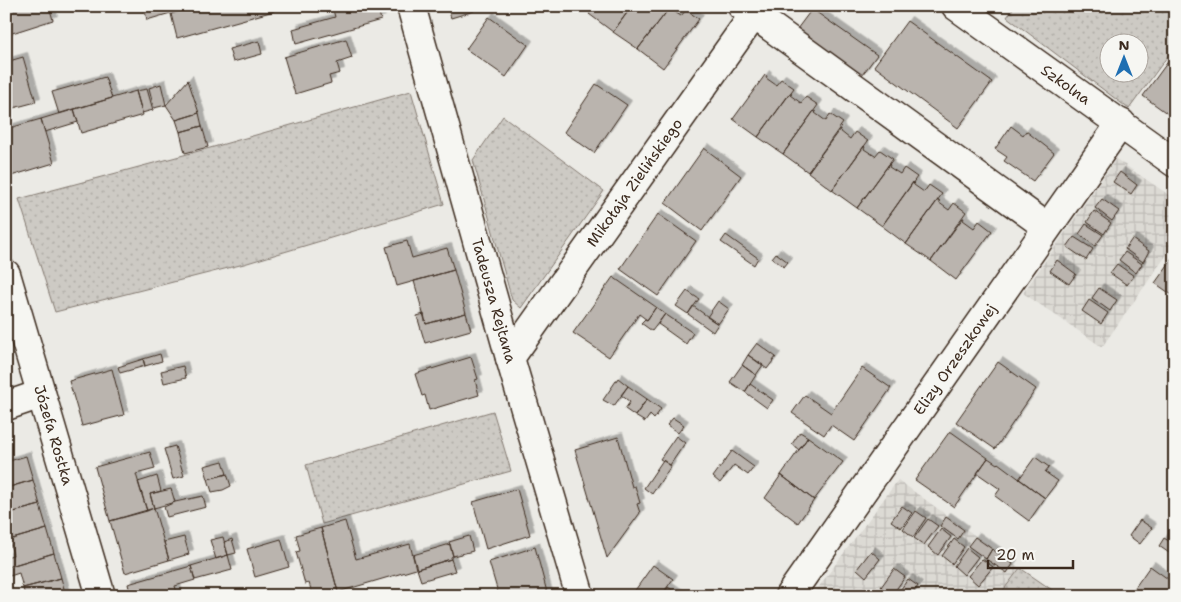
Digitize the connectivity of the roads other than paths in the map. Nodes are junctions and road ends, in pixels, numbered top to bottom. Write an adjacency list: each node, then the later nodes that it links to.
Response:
1 (411, 6): 8 (street, Tadeusza Rejtana)
2 (956, 6): 4 (street, Szkolna)
3 (752, 9): 6 (street); 8 (street, Mikołaja Zielińskiego)
4 (1121, 123): 5 (street, Szkolna); 6 (street, Elizy Orzeszkowej)
5 (1175, 162)
6 (1047, 227): 13 (street, Elizy Orzeszkowej)
7 (6, 274): 9 (street, Józefa Rostka)
8 (510, 358): 12 (street, Tadeusza Rejtana)
9 (41, 394): 10 (street); 11 (street, Józefa Rostka)
10 (6, 406)
11 (101, 596)
12 (580, 596)
13 (789, 596)

